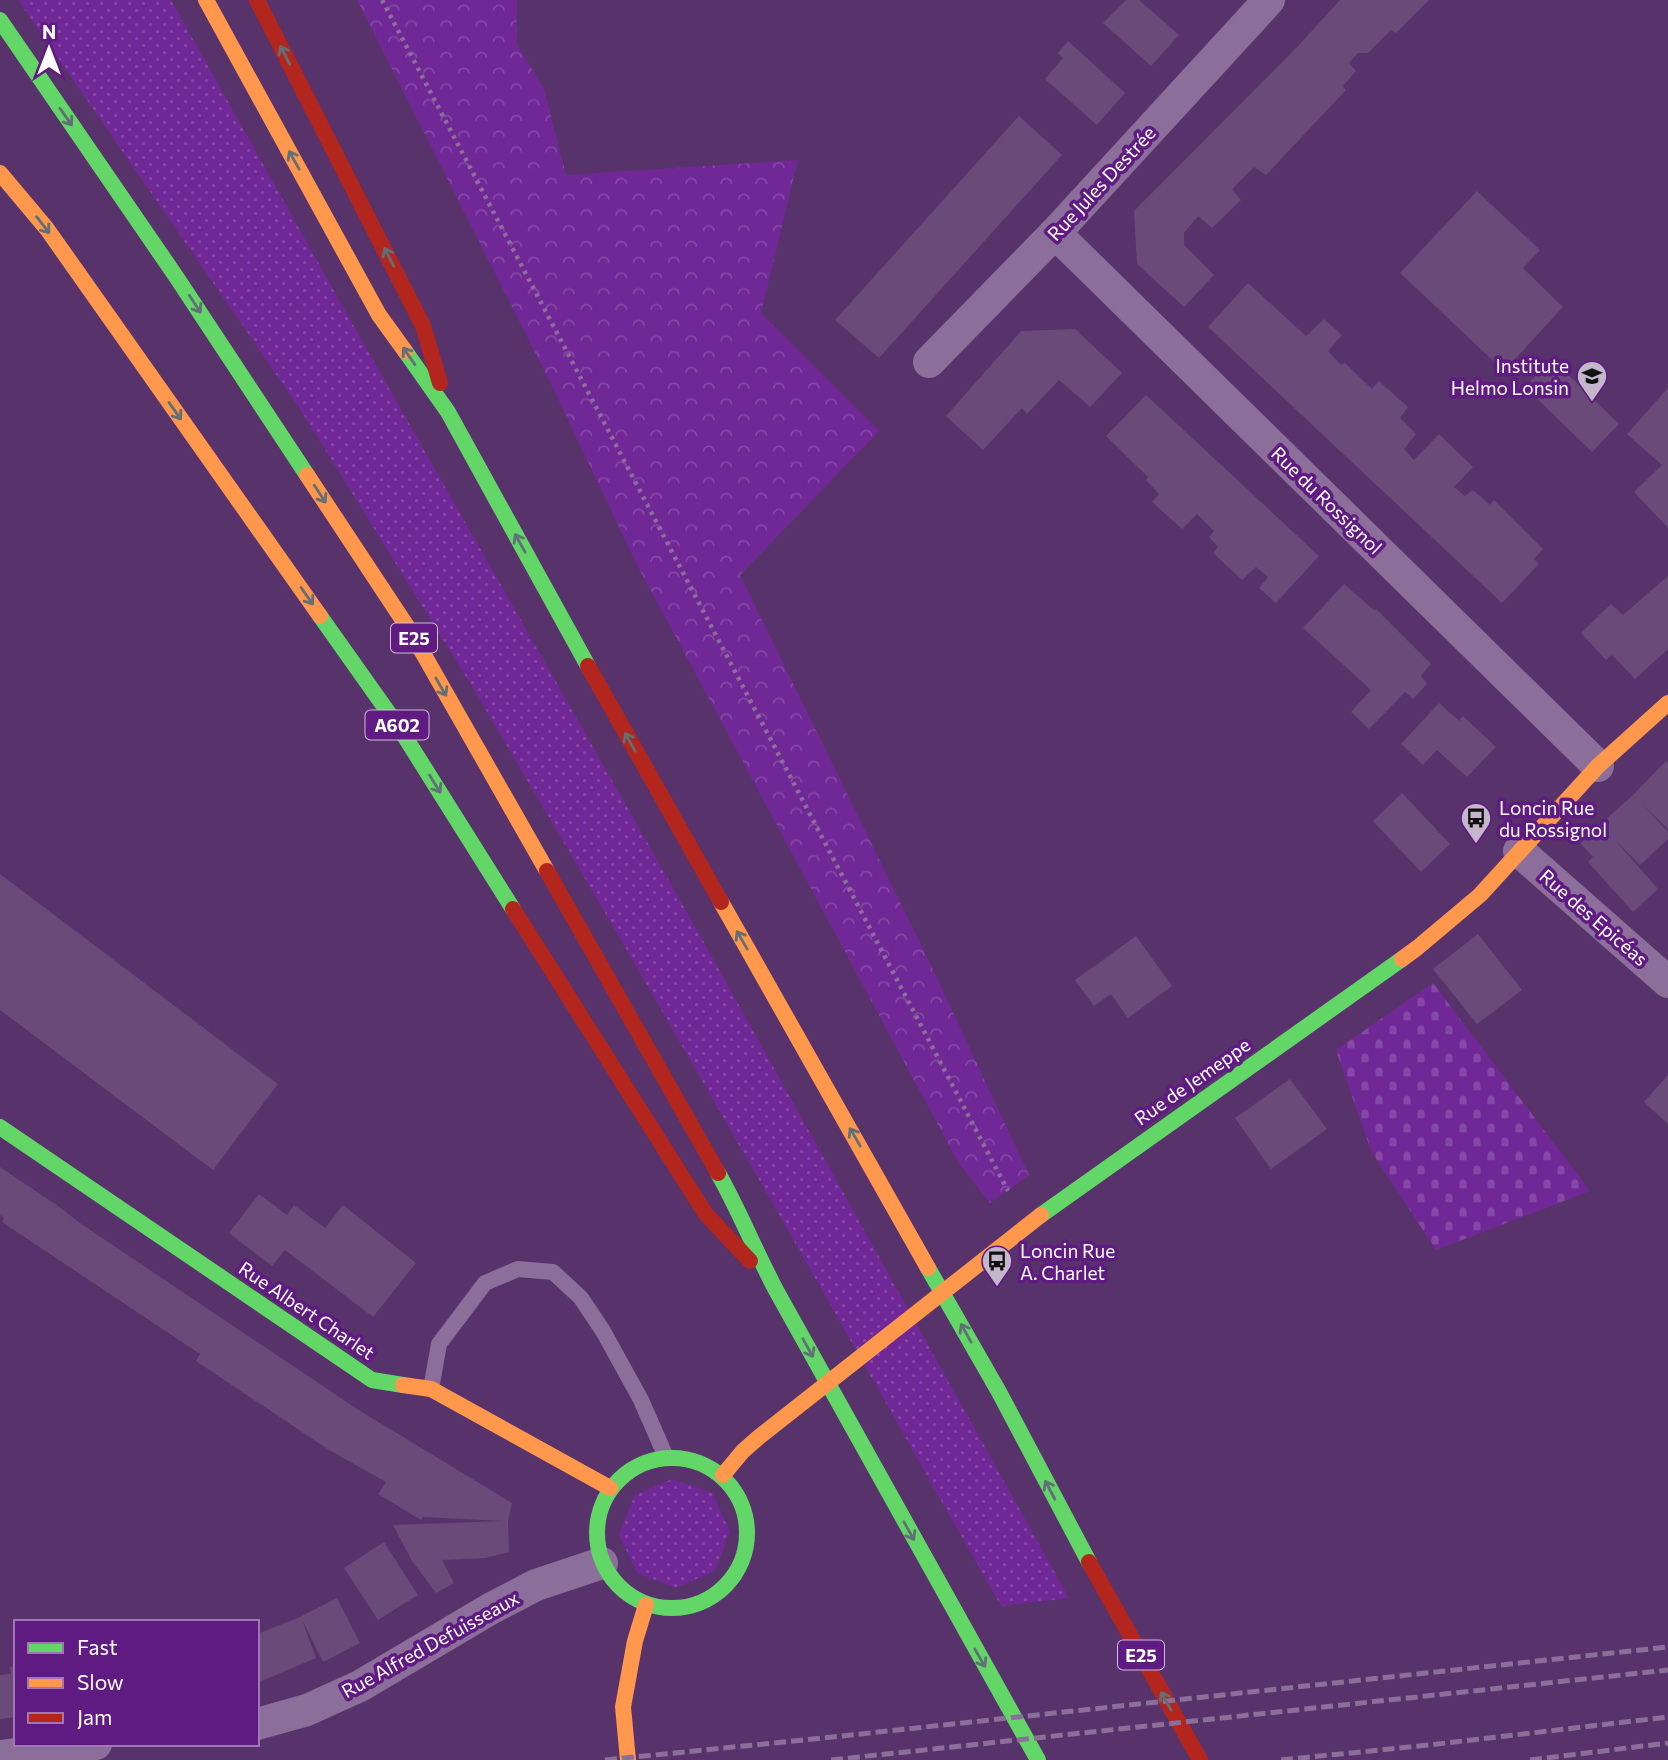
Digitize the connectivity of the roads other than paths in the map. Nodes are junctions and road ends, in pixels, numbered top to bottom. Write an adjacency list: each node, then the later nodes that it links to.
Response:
1 (206, 0): 8 (main road, one-way to 1)
2 (257, 0): 8 (main road, E25, one-way to 2)
3 (1269, 0): 6 (street, Rue Jules Destrée)
4 (0, 20): 14 (main road, E25, one-way to 14)
5 (0, 173): 14 (main road, A602, one-way to 14)
6 (1055, 233): 7 (street, Rue Jules Destrée); 10 (street, Rue du Rossignol)
7 (929, 362)
8 (448, 412): 26 (main road, E25, one-way to 8)
9 (1668, 703): 10 (main road, Rue de Jemeppe)
10 (1598, 766): 11 (main road, Rue de Jemeppe)
11 (1519, 851): 12 (street, Rue des Epicéas); 17 (main road, Rue de Jemeppe)
12 (1668, 982)
13 (0, 1127): 15 (main road, Rue Albert Charlet)
14 (775, 1288): 25 (main road, E25, one-way to 25)
15 (431, 1389): 16 (lane); 18 (main road, Rue Albert Charlet)
16 (666, 1457): 17 (main road); 18 (main road)
17 (723, 1475): 20 (main road)
18 (610, 1488): 19 (main road)
19 (601, 1563): 20 (main road); 21 (street, Rue Alfred Defuisseaux)
20 (646, 1605): 24 (main road)
21 (259, 1723)
22 (80, 1746): 23 (street)
23 (0, 1756)
24 (628, 1760)
25 (1038, 1760)
26 (1200, 1760)

